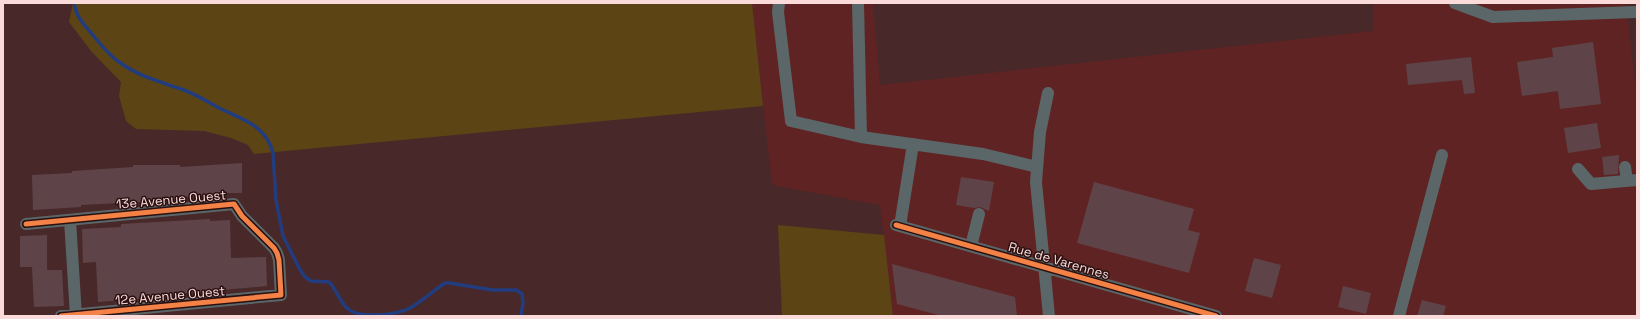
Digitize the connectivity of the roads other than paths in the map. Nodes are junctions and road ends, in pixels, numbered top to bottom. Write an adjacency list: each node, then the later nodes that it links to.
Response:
1 (779, 3): 6 (street)
2 (858, 3): 6 (street)
3 (1455, 3): 4 (street)
4 (1636, 12)
5 (1048, 93): 9 (street)
6 (861, 137): 7 (street)
7 (913, 144): 9 (street); 16 (street, Rue de Varennes)
8 (1442, 155): 23 (street)
9 (1037, 167): 17 (street)
10 (1625, 167): 12 (street)
11 (1578, 169): 12 (street)
12 (1632, 180)
13 (979, 214): 16 (street)
14 (70, 220): 15 (street, 13e Avenue Ouest); 18 (street, 13e Avenue Ouest); 19 (street)
15 (26, 224)
16 (971, 246): 17 (street, Rue de Varennes)
17 (1044, 267): 21 (street); 22 (street, Rue de Varennes)
18 (281, 295): 19 (street, 12e Avenue Ouest)
19 (76, 315): 20 (street, 12e Avenue Ouest)
20 (61, 316)
21 (1049, 316)
22 (1216, 316)
23 (1399, 316)

